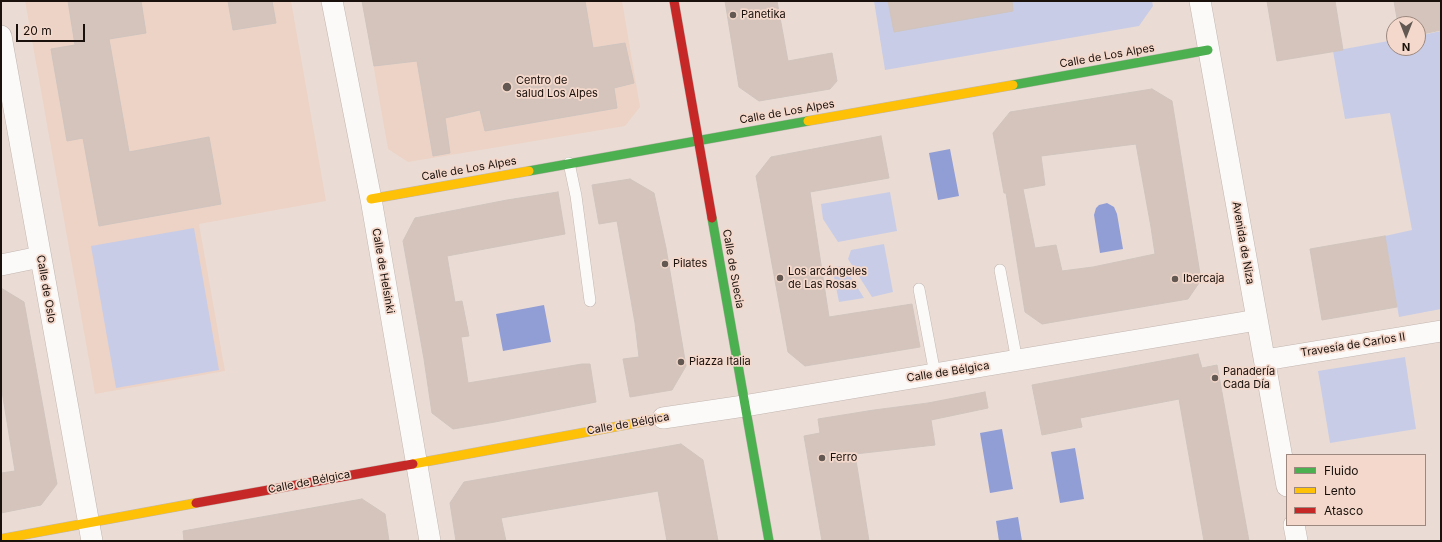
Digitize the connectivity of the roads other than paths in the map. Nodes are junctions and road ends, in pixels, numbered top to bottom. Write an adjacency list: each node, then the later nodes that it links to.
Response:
1 (332, 1): 8 (street, Calle de Helsinki)
2 (674, 1): 6 (street, Calle de Suecia)
3 (1200, 1): 5 (street, Avenida de Niza)
4 (1, 36): 9 (street, Calle de Oslo)
5 (1208, 50): 6 (street, Calle de Los Alpes); 14 (street, Avenida de Niza)
6 (698, 140): 7 (street, Calle de Los Alpes); 19 (street, Calle de Suecia)
7 (569, 163): 8 (street, Calle de Los Alpes); 13 (lane)
8 (371, 199): 21 (street, Calle de Helsinki)
9 (40, 257): 10 (street); 24 (street, Calle de Oslo)
10 (1, 265)
11 (1000, 270): 17 (lane)
12 (919, 289): 18 (lane)
13 (590, 301)
14 (1257, 320): 16 (street, Avenida de Niza); 17 (street, Calle de Bélgica)
15 (1441, 331): 16 (street, Travesía de Carlos II)
16 (1265, 360): 22 (street, Avenida de Niza)
17 (1017, 361): 18 (street, Calle de Bélgica)
18 (935, 374): 19 (street, Calle de Bélgica)
19 (744, 406): 20 (street, Calle de Bélgica); 27 (street, Calle de Suecia)
20 (663, 418): 21 (street, Calle de Bélgica)
21 (416, 462): 24 (street, Calle de Bélgica); 26 (street, Calle de Helsinki)
22 (1286, 480)
23 (1294, 526): 28 (street)
24 (90, 532): 25 (street, Calle de Bélgica)
25 (1, 539)
26 (430, 541)
27 (769, 541)
28 (1297, 541)

